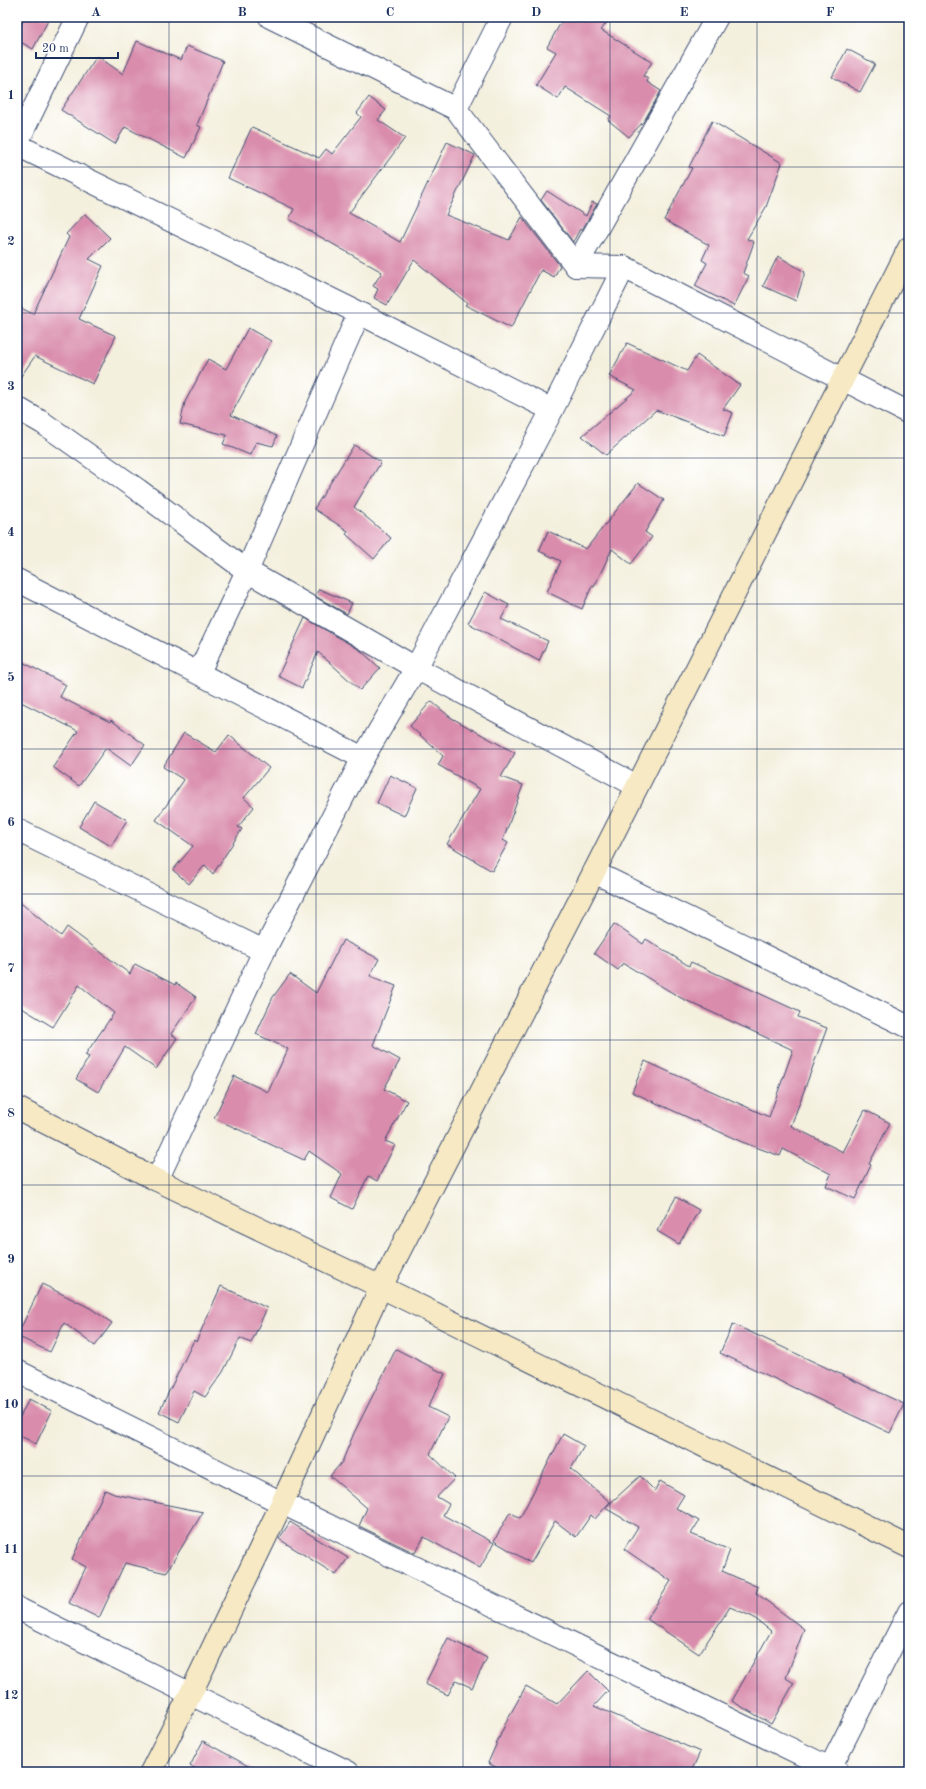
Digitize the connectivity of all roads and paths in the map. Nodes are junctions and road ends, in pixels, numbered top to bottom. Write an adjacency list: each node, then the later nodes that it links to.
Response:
1 (78, 17): 6 (street)
2 (270, 17): 5 (street)
3 (502, 17): 5 (street)
4 (717, 17): 8 (street)
5 (456, 109): 8 (street)
6 (17, 144): 10 (street)
7 (909, 248): 11 (street)
8 (576, 266): 9 (street)
9 (624, 267): 11 (street); 13 (street)
10 (359, 313): 13 (street); 15 (street)
11 (843, 378): 14 (street); 20 (street)
12 (17, 408): 15 (street)
13 (552, 410): 17 (street)
14 (909, 413)
15 (247, 570): 17 (street); 18 (street)
16 (17, 580): 18 (street)
17 (416, 668): 19 (street); 20 (street)
18 (199, 672): 19 (street)
19 (364, 758): 23 (street)
20 (637, 786): 22 (street)
21 (17, 830): 23 (street)
22 (594, 872): 24 (street); 27 (street)
23 (264, 951): 26 (street)
24 (909, 1027)
25 (17, 1108): 26 (street)
26 (157, 1180): 27 (street)
27 (381, 1287): 29 (street); 30 (street)
28 (17, 1372): 29 (street)
29 (282, 1503): 33 (street); 34 (street)
30 (909, 1547)
31 (17, 1608): 33 (street)
32 (909, 1612): 34 (street)
33 (192, 1693): 35 (street); 36 (street)
34 (832, 1771)
35 (151, 1772)
36 (348, 1772)

